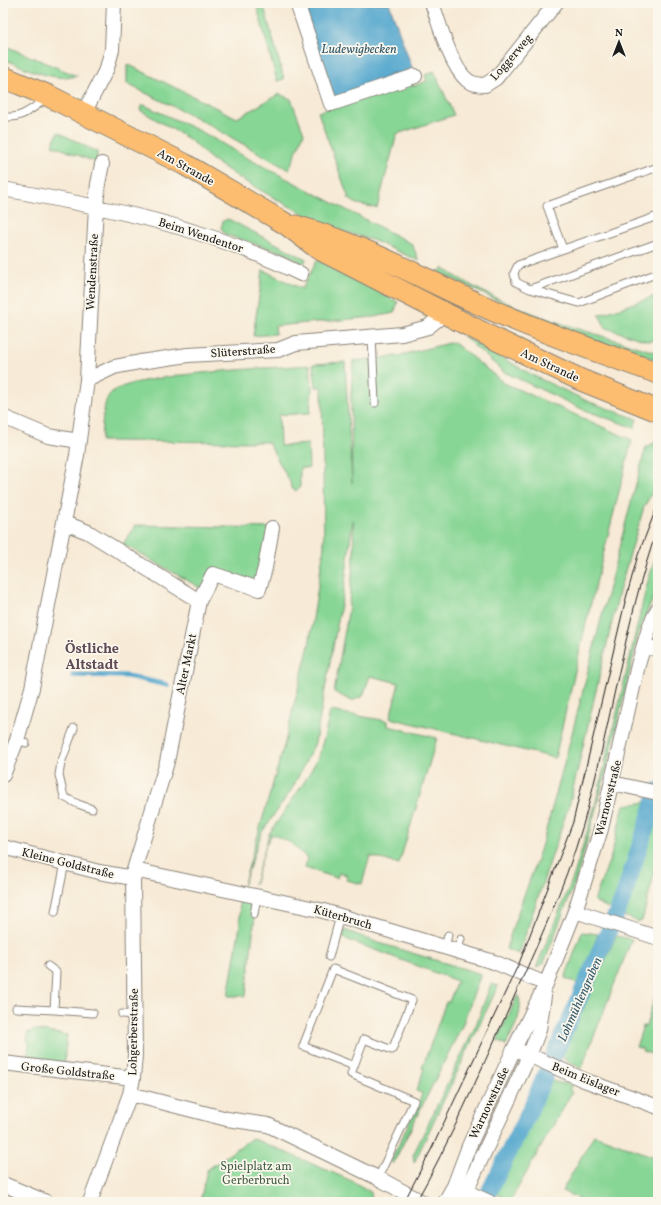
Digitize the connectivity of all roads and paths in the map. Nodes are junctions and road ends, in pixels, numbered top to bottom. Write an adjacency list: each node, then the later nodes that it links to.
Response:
1 (114, 3): 8 (street)
2 (297, 3): 5 (street)
3 (432, 3): 4 (street, Loggerweg)
4 (556, 3)
5 (415, 76)
6 (3, 77): 7 (main road, Am Strande)
7 (49, 96): 8 (main road, Am Strande); 9 (lane)
8 (84, 114): 15 (main road, Am Strande)
9 (3, 116)
10 (102, 164): 13 (street, Wendenstraße)
11 (658, 167): 17 (lane)
12 (3, 189): 13 (street, Beim Wendentor)
13 (96, 206): 19 (street, Beim Wendentor); 25 (street, Wendenstraße)
14 (658, 216): 17 (lane)
15 (286, 224): 21 (main road, Am Strande); 22 (main road, Am Strande)
16 (658, 243): 20 (lane)
17 (563, 249): 20 (lane)
18 (658, 273): 20 (lane)
19 (301, 274)
20 (530, 289)
21 (494, 311): 22 (main road, Am Strande); 24 (main road, Am Strande)
22 (444, 314): 23 (street, Slüterstraße); 27 (main road, Am Strande)
23 (372, 337): 25 (street, Slüterstraße); 26 (lane)
24 (658, 373)
25 (87, 380): 29 (street)
26 (375, 403)
27 (656, 409)
28 (3, 417): 29 (street)
29 (79, 441): 30 (street)
30 (64, 523): 32 (street); 37 (street)
31 (272, 528): 32 (street, Alter Markt)
32 (199, 601): 43 (street, Alter Markt)
33 (658, 609): 34 (street, Warnowstraße)
34 (644, 646): 35 (street); 38 (street, Warnowstraße)
35 (658, 649)
36 (74, 728): 40 (lane)
37 (3, 775)
38 (612, 783): 39 (street); 45 (street, Warnowstraße)
39 (658, 793)
40 (92, 809)
41 (3, 847): 42 (street, Kleine Goldstraße)
42 (65, 863): 43 (street, Kleine Goldstraße); 46 (lane)
43 (134, 874): 44 (street, Küterbruch); 60 (street, Lohgerberstraße)
44 (257, 897): 47 (lane); 48 (street, Küterbruch)
45 (575, 910): 49 (street); 52 (street, Warnowstraße)
46 (55, 912)
47 (254, 914)
48 (340, 916): 50 (lane); 52 (street, Küterbruch)
49 (658, 938)
50 (329, 957)
51 (48, 966): 54 (lane)
52 (546, 984): 56 (street, Warnowstraße); 57 (street, Warnowstraße)
53 (16, 1008): 54 (lane)
54 (54, 1010): 55 (lane)
55 (93, 1013)
56 (514, 1049): 57 (street, Beim Eislager); 65 (street, Warnowstraße)
57 (536, 1058): 62 (street, Beim Eislager); 65 (street, Warnowstraße)
58 (3, 1063): 60 (street, Große Goldstraße)
59 (354, 1066): 59 (lane); 63 (lane)
60 (133, 1078): 61 (street, Lohgerberstraße)
61 (130, 1094): 63 (street); 68 (street, Lohgerberstraße)
62 (658, 1107)
63 (378, 1178): 69 (street)
64 (3, 1184): 67 (street)
65 (460, 1193): 66 (street); 70 (street, Warnowstraße)
66 (484, 1200)
67 (46, 1202)
68 (90, 1202)
69 (422, 1202)
70 (445, 1202)

